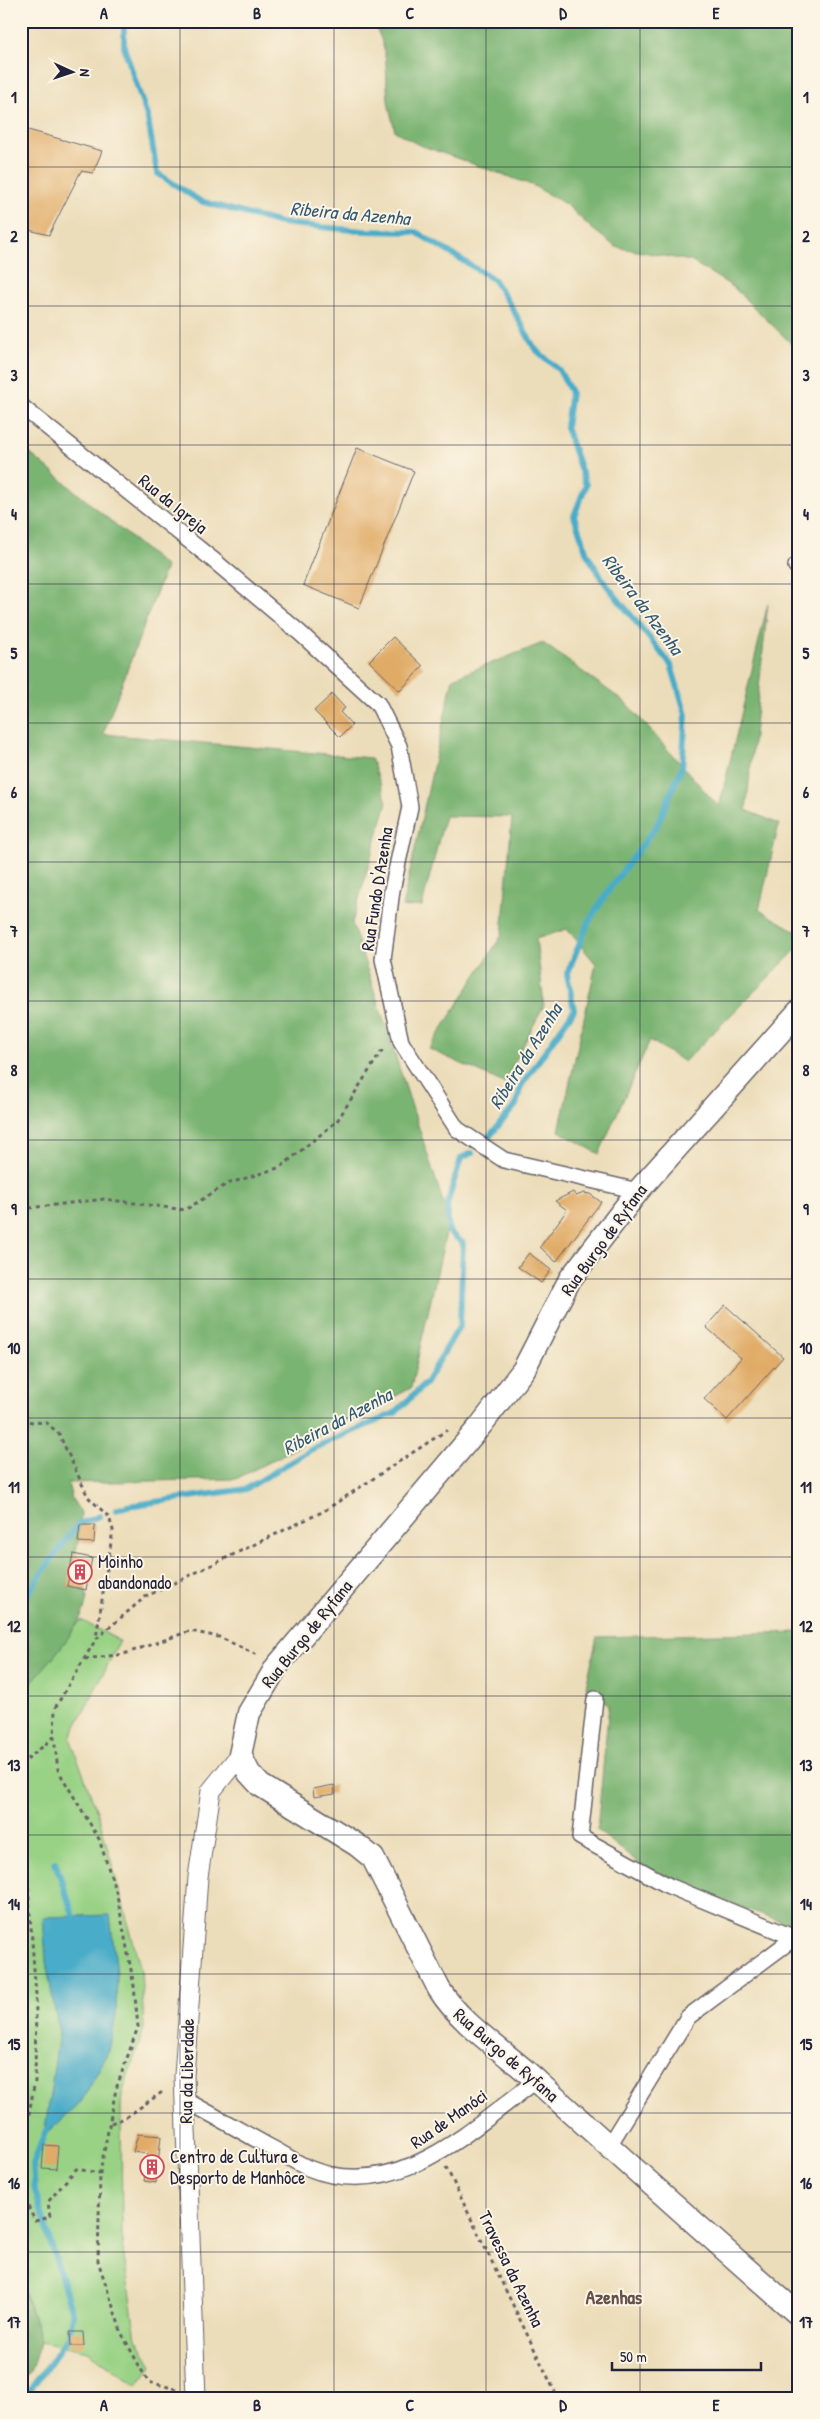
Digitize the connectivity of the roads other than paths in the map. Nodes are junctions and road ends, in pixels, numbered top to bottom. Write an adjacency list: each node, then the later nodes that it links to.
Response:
1 (21, 406): 2 (street, Rua da Igreja)
2 (300, 633): 4 (street, Rua Fundo D'Azenha)
3 (799, 1011): 4 (main road, Rua Burgo de Ryfana)
4 (638, 1191): 6 (main road, Rua Burgo de Ryfana)
5 (595, 1698): 7 (street)
6 (240, 1756): 8 (main road, Rua Burgo de Ryfana); 9 (street, Rua da Liberdade)
7 (797, 1939): 10 (street)
8 (537, 2080): 9 (street, Rua de Manóci); 10 (main road, Rua Burgo de Ryfana)
9 (185, 2100): 12 (street, Rua da Liberdade)
10 (608, 2147): 11 (main road, Rua Burgo de Ryfana)
11 (799, 2315)
12 (196, 2396)

